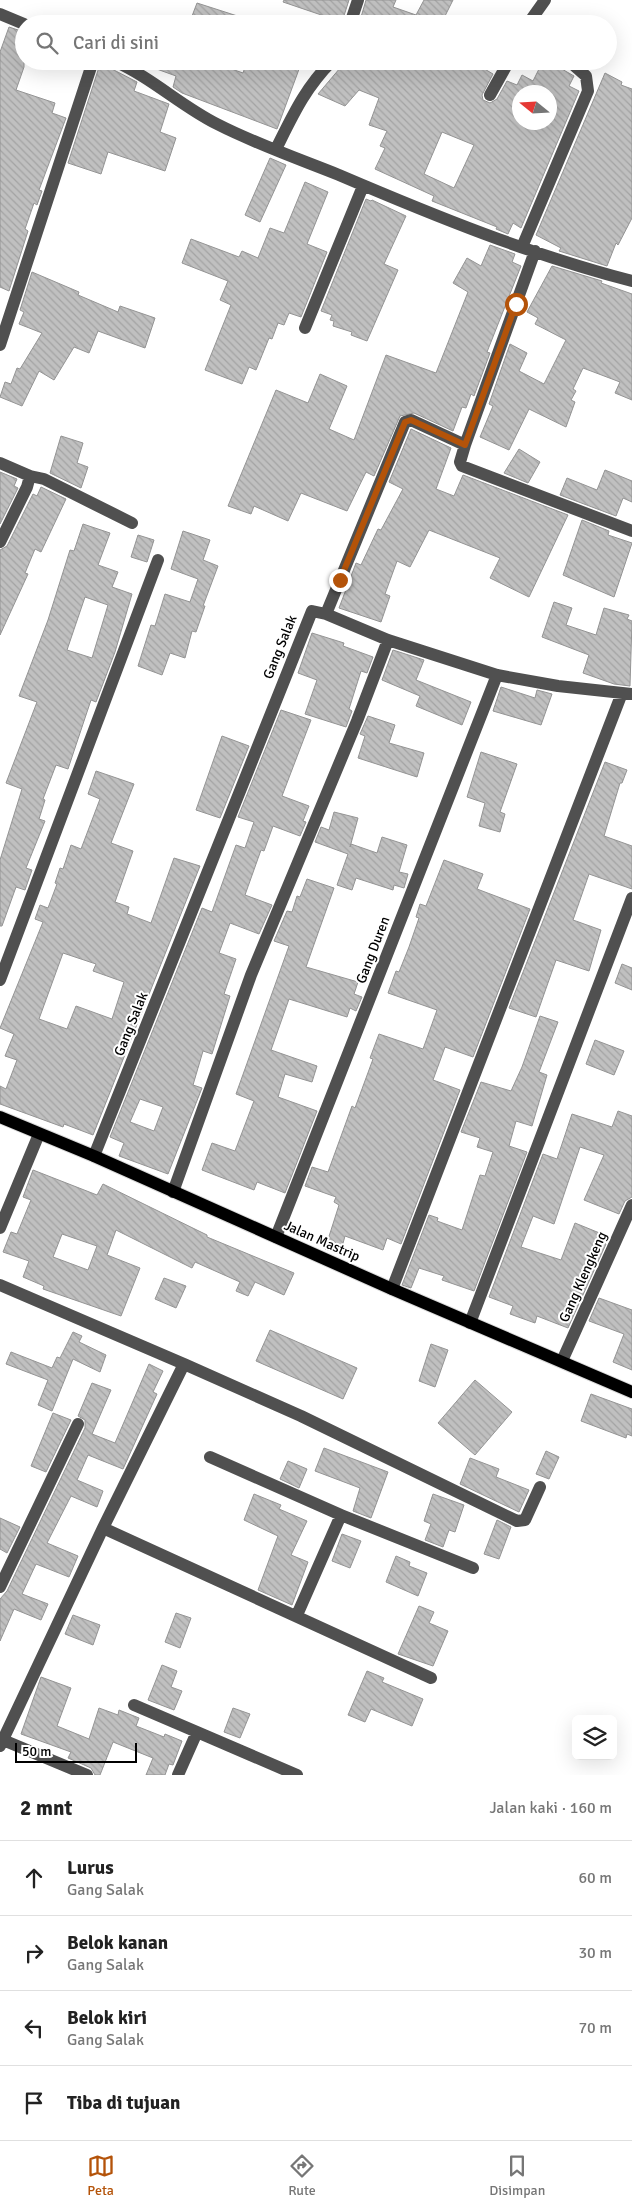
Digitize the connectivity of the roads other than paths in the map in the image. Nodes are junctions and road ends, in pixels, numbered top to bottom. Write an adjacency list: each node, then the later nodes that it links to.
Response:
1 (358, 0): 4 (street)
2 (543, 2): 5 (street)
3 (0, 14): 6 (street)
4 (353, 15)
5 (535, 15)
6 (15, 20)
7 (90, 70): 19 (street)
8 (136, 70): 13 (street)
9 (323, 70): 13 (street)
10 (504, 70): 12 (street)
11 (579, 70): 15 (street)
12 (490, 95)
13 (276, 149): 14 (street)
14 (364, 186): 15 (street); 18 (street)
15 (522, 247): 16 (street)
16 (535, 251): 17 (street); 20 (street)
17 (632, 281)
18 (305, 328)
19 (0, 345)
20 (465, 445): 24 (street); 27 (street)
21 (0, 463): 22 (street)
22 (30, 476): 23 (street); 25 (street)
23 (132, 522)
24 (632, 531)
25 (0, 542)
26 (158, 560): 32 (street)
27 (326, 614): 28 (street); 35 (street, Gang Salak)
28 (388, 640): 29 (street); 36 (street)
29 (497, 675): 30 (street); 39 (street, Gang Duren)
30 (627, 694): 41 (street)
31 (632, 898): 42 (street)
32 (0, 980)
33 (0, 1117): 34 (main road, Jalan Mastrip)
34 (39, 1134): 35 (main road, Jalan Mastrip); 38 (street)
35 (94, 1156): 36 (main road, Jalan Mastrip)
36 (173, 1192): 39 (main road, Jalan Mastrip)
37 (632, 1205): 43 (street, Gang Klengkeng)
38 (0, 1228)
39 (276, 1237): 41 (main road, Jalan Mastrip)
40 (0, 1285): 44 (street)
41 (392, 1289): 42 (main road, Jalan Mastrip)
42 (470, 1323): 43 (main road, Jalan Mastrip)
43 (562, 1361): 45 (main road, Jalan Mastrip)
44 (184, 1364): 48 (street); 50 (street)
45 (632, 1392)
46 (78, 1424): 52 (street)
47 (210, 1457): 49 (street)
48 (540, 1487)
49 (341, 1515): 51 (street); 53 (street)
50 (103, 1528): 53 (street); 57 (street)
51 (473, 1568)
52 (0, 1587)
53 (297, 1616): 54 (street)
54 (430, 1678)
55 (134, 1705): 56 (street)
56 (197, 1732): 59 (street); 60 (street)
57 (1, 1743): 58 (street)
58 (87, 1775)
59 (178, 1775)
60 (296, 1775)

